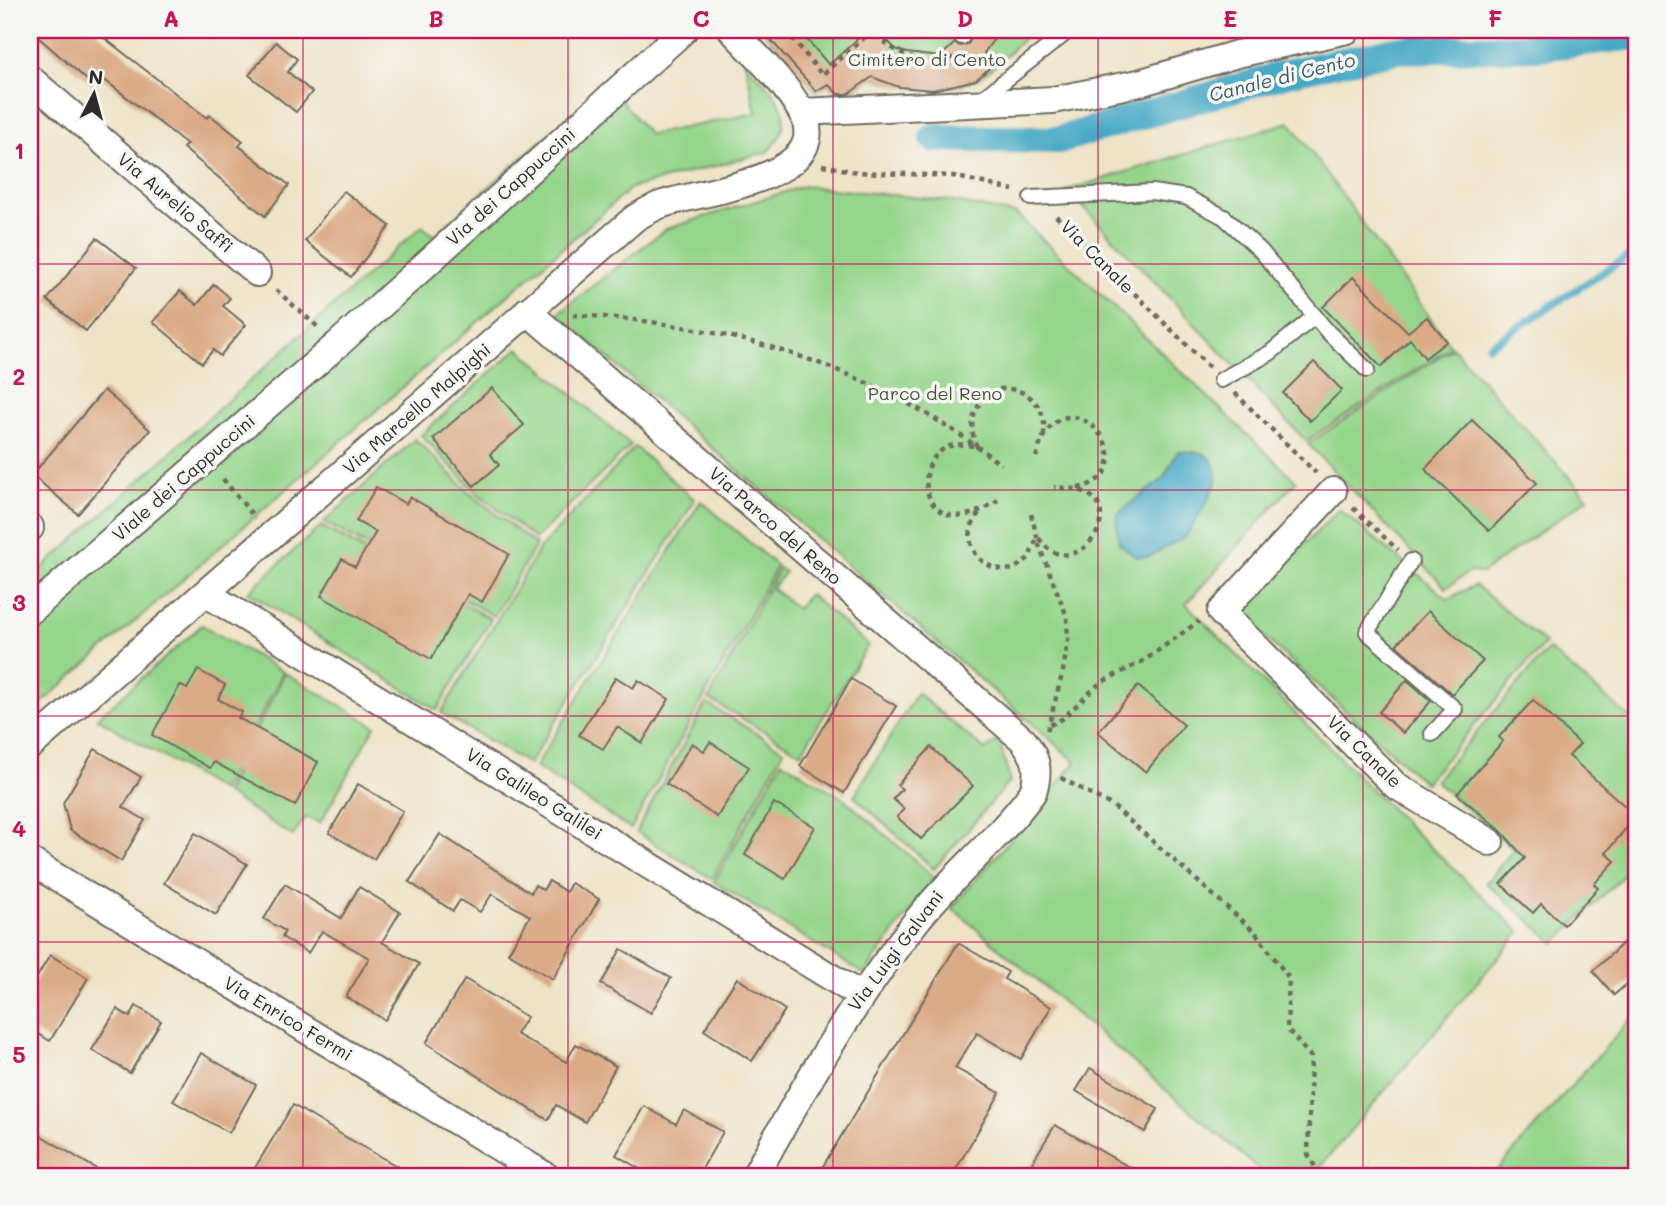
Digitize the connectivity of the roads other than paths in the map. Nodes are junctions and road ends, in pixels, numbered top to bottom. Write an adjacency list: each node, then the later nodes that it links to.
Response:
1 (684, 30): 12 (street, Via dei Cappuccini)
2 (732, 30): 7 (street)
3 (1070, 30): 6 (lane)
4 (1348, 30): 6 (street)
5 (30, 79): 9 (street, Via Aurelio Saffi)
6 (976, 103): 7 (street)
7 (802, 112): 10 (street, Via Marcello Malpighi)
8 (1031, 198): 11 (lane)
9 (257, 273)
10 (527, 311): 17 (street, Via Marcello Malpighi); 21 (street, Via Parco del Reno)
11 (1315, 316): 13 (lane); 14 (lane)
12 (338, 344): 18 (street, Viale dei Cappuccini)
13 (1367, 370)
14 (1222, 380)
15 (1334, 491): 22 (street, Via Canale)
16 (1411, 561): 19 (lane)
17 (207, 594): 20 (street, Via Marcello Malpighi); 24 (street, Via Galileo Galilei)
18 (30, 611)
19 (1432, 734)
20 (30, 746)
21 (1032, 756): 24 (street, Via Luigi Galvani)
22 (1490, 842)
23 (30, 861): 25 (street, Via Enrico Fermi)
24 (860, 995): 26 (street, Via Luigi Galvani)
25 (546, 1176)
26 (755, 1176)

